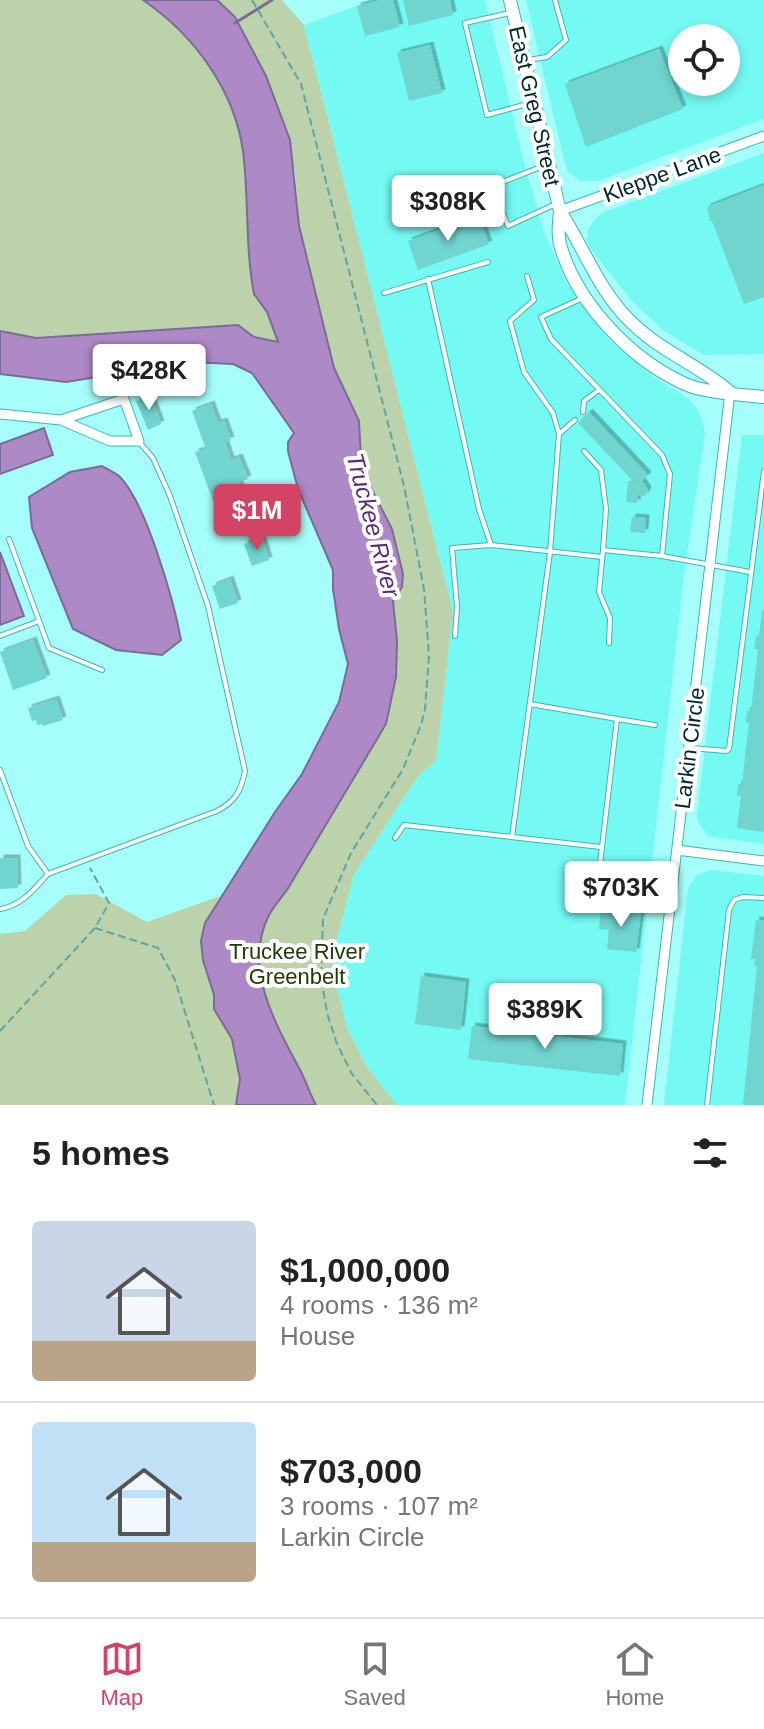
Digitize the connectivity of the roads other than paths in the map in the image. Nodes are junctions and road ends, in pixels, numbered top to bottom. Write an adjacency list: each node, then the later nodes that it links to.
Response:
1 (555, 0): 3 (lane)
2 (511, 6): 3 (main road, East Greg Street); 4 (lane)
3 (524, 61): 4 (main road, East Greg Street)
4 (534, 102): 6 (main road, East Greg Street)
5 (764, 136): 7 (street, Kleppe Lane)
6 (548, 164): 7 (main road, East Greg Street); 7 (lane)
7 (559, 207): 12 (main road, East Greg Street); 14 (main road, East Greg Street)
8 (488, 262): 10 (lane)
9 (527, 276): 20 (lane)
10 (428, 279): 11 (lane); 25 (lane)
11 (384, 293)
12 (586, 297): 13 (lane); 14 (main road, East Greg Street)
13 (599, 390): 16 (lane); 28 (lane)
14 (730, 392): 15 (main road, East Greg Street); 30 (street, Larkin Circle)
15 (764, 397)
16 (583, 412)
17 (0, 414): 18 (street)
18 (61, 420): 21 (street); 21 (street)
19 (575, 420): 20 (lane)
20 (559, 434): 27 (lane)
21 (139, 441): 47 (lane)
22 (584, 451): 26 (lane)
23 (764, 471): 31 (lane)
24 (9, 539): 32 (lane)
25 (491, 545): 27 (lane); 34 (lane)
26 (603, 550): 28 (lane); 29 (lane)
27 (550, 552): 29 (lane); 37 (lane)
28 (662, 556): 30 (lane)
29 (602, 557): 35 (lane)
30 (710, 566): 31 (lane); 40 (street, Larkin Circle)
31 (750, 572): 40 (lane)
32 (39, 621): 33 (lane); 36 (lane)
33 (0, 636)
34 (455, 636)
35 (609, 643)
36 (102, 670)
37 (530, 704): 38 (lane); 42 (lane)
38 (617, 719): 39 (lane); 44 (lane)
39 (655, 725)
40 (689, 748): 45 (street, Larkin Circle)
41 (0, 770): 47 (lane)
42 (512, 837): 43 (lane); 44 (lane)
43 (395, 838)
44 (602, 847): 48 (lane)
45 (677, 850): 46 (street); 51 (street, Larkin Circle)
46 (764, 861)
47 (48, 874): 50 (lane)
48 (597, 890)
49 (764, 898): 52 (lane)
50 (0, 909)
51 (647, 1105)
52 (707, 1105)

